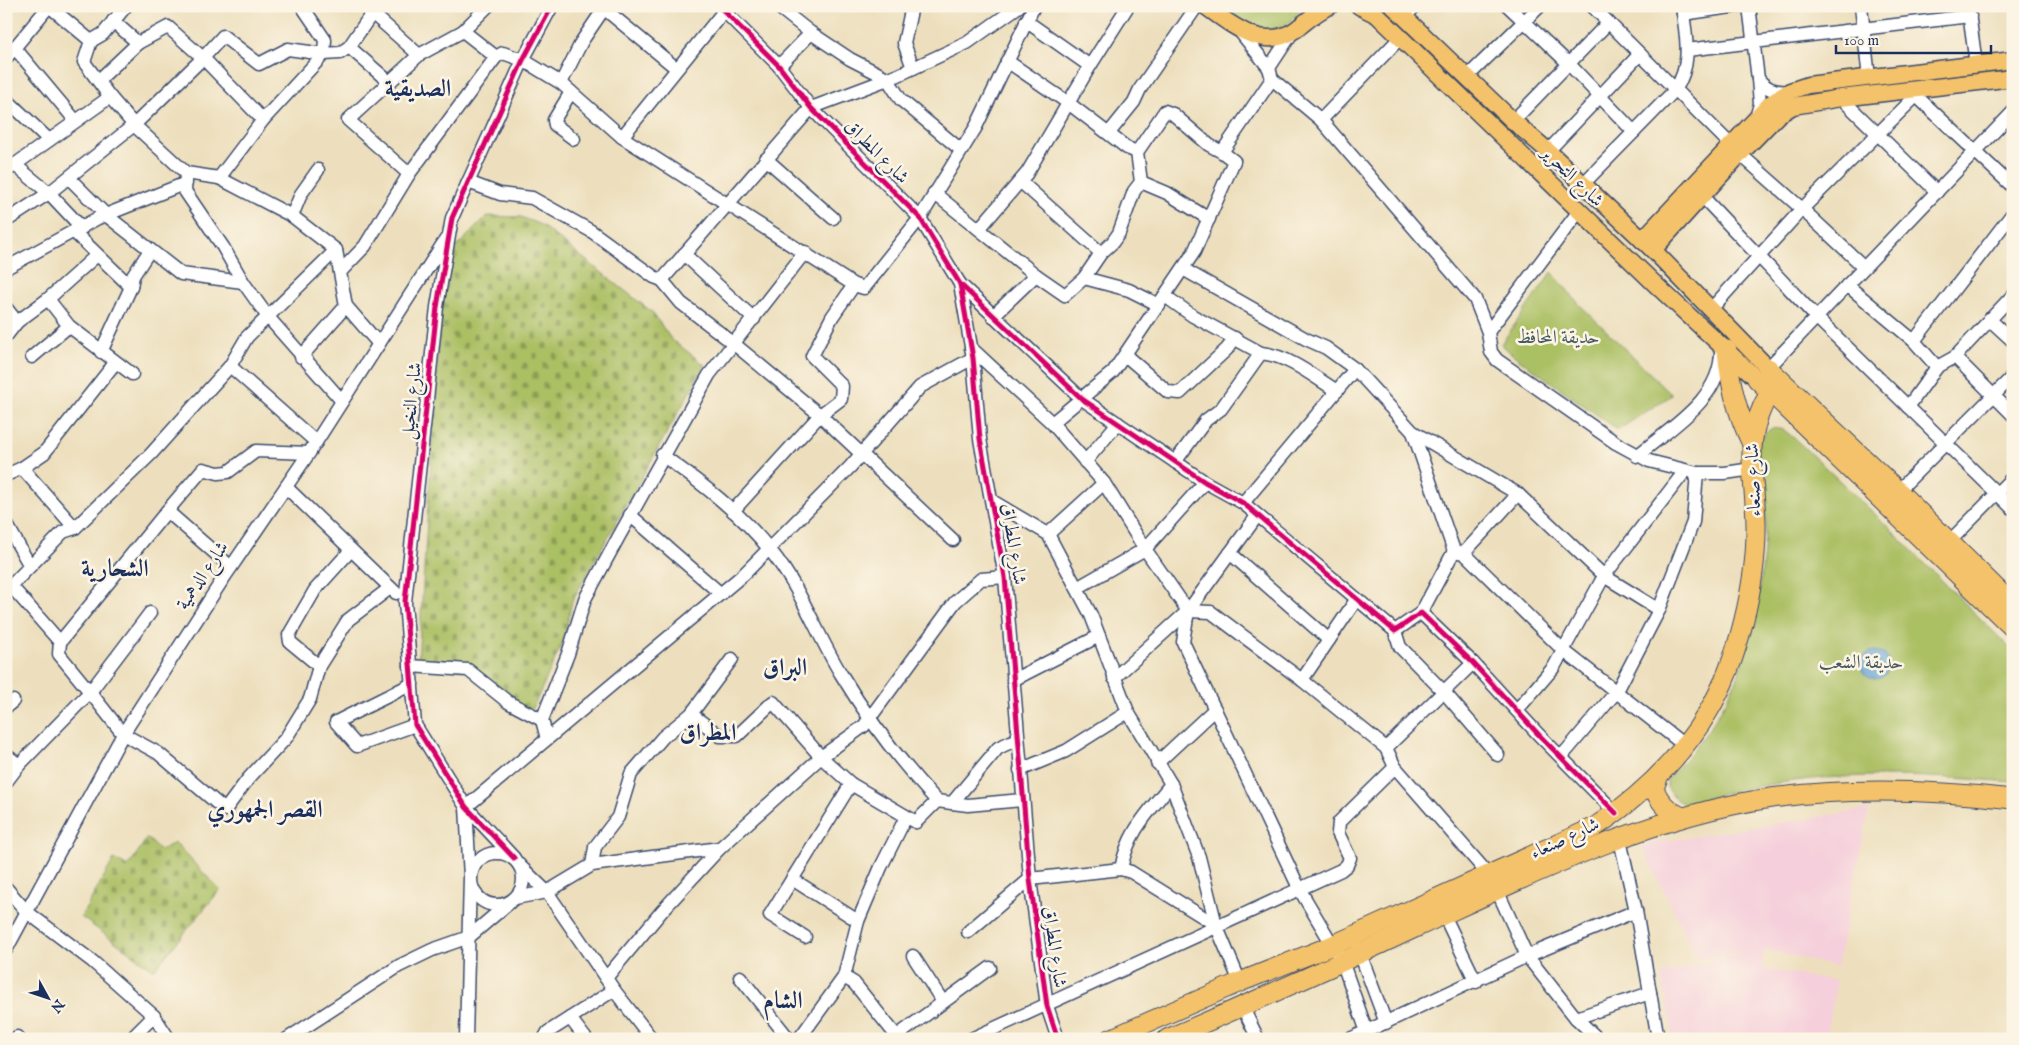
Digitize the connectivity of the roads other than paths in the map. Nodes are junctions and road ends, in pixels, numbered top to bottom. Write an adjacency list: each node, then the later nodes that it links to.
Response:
1 (126, 6): 28 (street)
2 (302, 6): 44 (street)
3 (488, 6): 35 (street)
4 (552, 6): 50 (street, شارع النخيل)
5 (912, 6): 58 (street)
6 (1019, 6): 58 (street, شارع المطراق)
7 (1034, 6): 29 (street)
8 (1128, 6): 56 (street)
9 (1197, 6): 87 (street)
10 (1205, 6): 32 (main road)
11 (1314, 6): 34 (main road)
12 (1330, 6): 34 (main road)
13 (1359, 6): 37 (main road, شارع التحرير)
14 (1508, 6): 30 (street)
15 (1540, 6): 30 (street)
16 (1592, 6): 31 (street)
17 (1738, 6): 26 (street)
18 (1749, 6): 39 (street)
19 (1861, 6): 33 (street)
20 (780, 7): 36 (street)
21 (55, 8): 38 (street); 42 (street)
22 (602, 8): 57 (street); 67 (street)
23 (723, 8): 55 (street); 57 (street)
24 (374, 10): 41 (street); 46 (street)
25 (1404, 10): 60 (main road, شارع التحرير)
26 (1682, 10): 43 (street)
27 (1969, 11): 33 (street); 54 (street)
28 (113, 21): 38 (street); 40 (street)
29 (1026, 21): 52 (street); 56 (street)
30 (1524, 22): 53 (street); 60 (street)
31 (1608, 23): 45 (street); 53 (street)
32 (1238, 29): 34 (main road); 59 (street)
33 (1863, 29): 39 (street); 62 (street)
34 (1294, 30): 59 (street)
35 (463, 31): 46 (street); 47 (street)
36 (811, 33): 55 (street); 61 (street)
37 (1400, 38): 83 (street); 115 (main road, شارع التحرير)
38 (91, 41): 65 (street)
39 (1754, 42): 43 (street); 64 (street)
40 (138, 43): 49 (street); 65 (street)
41 (349, 46): 44 (street); 66 (street)
42 (14, 47): 48 (street); 81 (street)
43 (1687, 50): 68 (street)
44 (324, 54): 49 (street); 82 (street)
45 (1640, 54): 68 (street); 72 (street)
46 (418, 55): 66 (street)
47 (496, 57): 50 (street); 101 (street)
48 (6, 58)
49 (203, 58): 82 (street); 85 (street)
50 (523, 60): 67 (street); 105 (street, شارع النخيل)
51 (2013, 60): 54 (main road)
52 (1007, 61): 76 (street); 92 (street)
53 (1568, 63): 72 (street); 84 (street)
54 (1976, 64): 62 (main road)
55 (779, 66): 77 (street)
56 (1090, 66): 76 (street)
57 (676, 68): 89 (street)
58 (913, 68): 61 (street, شارع المطراق)
59 (1270, 74): 83 (street); 97 (street)
60 (1467, 77): 84 (main road, شارع التحرير)
61 (886, 78): 77 (street, شارع المطراق); 92 (street)
62 (1869, 78): 69 (main road)
63 (2013, 78): 71 (main road)
64 (1758, 79): 69 (street); 80 (street)
65 (99, 80): 73 (street)
66 (388, 81): 101 (street)
67 (561, 83): 70 (street)
68 (1675, 90): 86 (street); 93 (street)
69 (1790, 91): 80 (main road)
70 (571, 92): 89 (street); 90 (street)
71 (1913, 93): 74 (main road); 88 (street); 95 (street)
72 (1598, 96): 86 (street); 94 (street)
73 (110, 97): 81 (street); 85 (street)
74 (1841, 98): 88 (street); 93 (main road)
75 (6, 99): 91 (street)
76 (1067, 102): 87 (street); 106 (street)
77 (811, 108): 98 (street); 122 (street, شارع المطراق)
78 (2013, 108): 79 (street)
79 (2009, 116): 95 (street)
80 (1756, 118): 93 (main road)
81 (76, 120): 91 (street)
82 (263, 120): 104 (street)
83 (1321, 120): 162 (street)
84 (1513, 121): 94 (main road, شارع التحرير)
85 (134, 125): 102 (street); 103 (street)
86 (1634, 132): 108 (street)
87 (1109, 133): 96 (street)
88 (1876, 133): 110 (street); 116 (street)
89 (622, 137): 114 (street)
90 (574, 139)
91 (49, 140): 99 (street)
92 (961, 150): 112 (street)
93 (1735, 150): 113 (main road); 116 (street); 129 (main road)
94 (1548, 151): 108 (main road, شارع التحرير)
95 (1975, 151): 109 (street); 110 (street)
96 (1137, 152): 97 (street); 107 (street)
97 (1222, 152): 123 (street)
98 (766, 159): 114 (street); 121 (street)
99 (10, 168): 111 (street)
100 (318, 170): 120 (street)
101 (409, 174): 140 (street)
102 (69, 178): 111 (street); 119 (street)
103 (186, 178): 104 (street); 119 (street); 144 (street)
104 (219, 178): 120 (street)
105 (468, 182): 128 (street, شارع النخيل); 143 (street)
106 (1020, 182): 126 (street); 134 (street)
107 (1141, 182): 123 (street); 134 (street)
108 (1586, 187): 115 (main road); 117 (main road, شارع التحرير)
109 (2013, 187)
110 (1936, 192): 138 (street)
111 (49, 193): 124 (street); 127 (street)
112 (934, 193): 122 (street); 126 (street)
113 (1701, 195): 129 (main road); 136 (street)
114 (728, 205): 132 (street); 133 (street)
115 (1576, 208): 125 (main road, شارع التحرير); 162 (street)
116 (1802, 209): 136 (street); 138 (street)
117 (1610, 211): 125 (main road); 129 (main road, شارع التحرير)
118 (2013, 212): 165 (street)
119 (106, 215): 127 (street); 130 (street)
120 (292, 216): 131 (street)
121 (833, 218)
122 (920, 218): 145 (street, شارع المطراق); 147 (street)
123 (1209, 219): 139 (street)
124 (6, 220)
125 (1595, 226): 169 (main road, شارع التحرير)
126 (979, 229): 141 (street)
127 (78, 230): 135 (street); 137 (street)
128 (450, 233): 168 (street, شارع الدهمية); 240 (street, شارع النخيل)
129 (1648, 245): 154 (main road, شارع التحرير)
130 (150, 250): 144 (street); 148 (street)
131 (336, 250): 140 (street); 156 (street)
132 (805, 252): 147 (street); 157 (street)
133 (684, 254): 143 (street); 157 (street)
134 (1101, 254): 142 (street)
135 (97, 255): 148 (street); 150 (street)
136 (1759, 257): 154 (street); 158 (street)
137 (6, 268)
138 (1864, 268): 146 (street)
139 (1183, 269): 151 (street); 180 (street)
140 (340, 272): 152 (street)
141 (1036, 275): 142 (street); 155 (street)
142 (1084, 278): 151 (street)
143 (662, 280): 167 (street)
144 (243, 282): 156 (street)
145 (960, 284): 155 (street); 172 (street, شارع المطراق)
146 (1848, 284): 158 (street); 165 (street)
147 (854, 285): 189 (street)
148 (131, 287): 170 (street)
149 (2013, 295): 159 (street)
150 (48, 298): 160 (street); 161 (street)
151 (1162, 300): 164 (street); 173 (street)
152 (346, 306): 168 (street); 175 (street)
153 (6, 308): 160 (street)
154 (1712, 308): 183 (main road, شارع التحرير)
155 (993, 316): 186 (street)
156 (268, 318): 175 (street); 178 (street)
157 (754, 318): 167 (street)
158 (1816, 318): 183 (street); 188 (street)
159 (1990, 319): 166 (street); 176 (street)
160 (17, 322): 163 (street)
161 (69, 326): 170 (street); 174 (street)
162 (1488, 332): 199 (street)
163 (6, 336)
164 (1235, 338): 171 (street); 173 (street)
165 (1914, 341): 179 (street)
166 (2013, 341)
167 (733, 342): 189 (street); 198 (street)
168 (378, 344): 187 (street, شارع الدهمية)
169 (1724, 348): 183 (main road, شارع التحرير); 194 (highway); 199 (street)
170 (101, 352): 177 (street)
171 (1261, 352): 184 (street); 201 (street)
172 (972, 353): 191 (street); 197 (street); 213 (street, شارع المطراق)
173 (1125, 355): 186 (street)
174 (32, 356)
175 (301, 357): 187 (street)
176 (1955, 357): 179 (street); 185 (street)
177 (115, 363): 181 (street); 202 (street)
178 (230, 366): 196 (street); 221 (street)
179 (1937, 367): 188 (street)
180 (1355, 369): 184 (street); 193 (street)
181 (132, 374)
182 (2013, 376): 185 (street)
183 (1765, 380): 194 (highway, شارع صنعاء); 210 (highway); 245 (highway)
184 (1337, 391): 214 (street)
185 (1993, 396): 190 (street); 195 (street)
186 (1082, 399): 191 (street); 192 (street)
187 (342, 401): 196 (street, شارع الدهمية)
188 (1908, 407): 195 (street)
189 (820, 415): 197 (street); 217 (street)
190 (2013, 415)
191 (1052, 423): 200 (street)
192 (1118, 423): 200 (street); 201 (street)
193 (1412, 432): 212 (street); 228 (street)
194 (1752, 444): 203 (highway, شارع صنعاء)
195 (1946, 444): 210 (street); 211 (street)
196 (312, 447): 209 (street, شارع الدهمية); 216 (street)
197 (862, 453): 223 (street); 225 (street)
198 (662, 455): 217 (street); 218 (street)
199 (1637, 456): 204 (street)
200 (1085, 462): 208 (street)
201 (1175, 462): 207 (street)
202 (22, 468): 205 (street); 221 (street)
203 (1752, 469): 204 (street); 272 (highway, شارع صنعاء)
204 (1691, 472): 232 (street); 241 (street)
205 (6, 475)
206 (2013, 477): 211 (street)
207 (1205, 482): 214 (street); 226 (street)
208 (1104, 483): 222 (street); 226 (street)
209 (286, 487): 227 (street); 231 (street, شارع الدهمية)
210 (1898, 491): 224 (highway)
211 (1997, 493): 215 (street); 224 (street)
212 (1518, 494): 228 (street); 232 (street)
213 (992, 501): 222 (street); 233 (street, شارع المطراق)
214 (1243, 503): 219 (street)
215 (2013, 509)
216 (167, 511): 231 (street); 249 (street)
217 (733, 511): 225 (street)
218 (630, 515): 237 (street); 267 (street)
219 (1257, 516): 229 (street); 239 (street)
220 (6, 523): 230 (street)
221 (75, 528): 230 (street)
222 (1048, 534): 236 (street)
223 (952, 540)
224 (1949, 542): 238 (highway)
225 (770, 549): 237 (street); 266 (street)
226 (1145, 549): 236 (street); 242 (street)
227 (351, 550): 235 (street); 253 (street)
228 (1459, 552): 244 (street); 250 (street)
229 (1230, 553): 242 (street); 248 (street)
230 (30, 566): 234 (street)
231 (231, 567): 269 (street, شارع الدهمية)
232 (1604, 576): 241 (street); 250 (street)
233 (1005, 577): 256 (street, شارع المطراق); 266 (street)
234 (8, 588): 249 (street)
235 (390, 588): 240 (street); 253 (street)
236 (1077, 588): 247 (street)
237 (721, 594): 270 (street)
238 (2010, 596)
239 (1356, 600): 246 (street); 248 (street)
240 (405, 602): 254 (street, شارع النخيل)
241 (1659, 610): 259 (street)
242 (1188, 612): 255 (street); 257 (street); 262 (street)
243 (150, 613): 260 (street)
244 (1421, 613): 246 (street); 252 (street)
245 (2013, 628)
246 (1395, 631): 261 (street)
247 (1099, 636): 255 (street); 256 (street)
248 (1329, 640): 257 (street)
249 (60, 642): 260 (street)
250 (1564, 652): 259 (street); 263 (street)
251 (732, 659): 265 (street)
252 (1473, 664): 261 (street); 263 (street)
253 (319, 666): 269 (street)
254 (410, 666): 258 (street, شارع النخيل); 267 (street)
255 (1114, 678): 264 (street)
256 (1013, 680): 271 (street, شارع المطراق)
257 (1302, 680): 273 (street)
258 (412, 684): 268 (street, شارع النخيل); 268 (street)
259 (1617, 691): 272 (street); 277 (street)
260 (90, 692): 269 (street); 279 (street)
261 (1444, 692): 273 (street); 275 (street)
262 (1215, 709): 278 (street); 304 (street)
263 (1517, 710): 277 (street)
264 (1128, 712): 278 (street); 281 (street)
265 (692, 714): 276 (street); 297 (street)
266 (870, 716): 276 (street); 288 (street)
267 (542, 720): 270 (street)
268 (415, 725): 290 (street, شارع النخيل)
269 (122, 734): 309 (street, شارع الدهمية)
270 (547, 739): 290 (street)
271 (1017, 739): 281 (street, شارع المطراق); 289 (street)
272 (1684, 745): 282 (highway, شارع صنعاء)
273 (1386, 748): 280 (street)
274 (6, 755): 279 (street)
275 (1498, 755)
276 (821, 756): 284 (street); 295 (street)
277 (1562, 756): 291 (street)
278 (1157, 763): 285 (street)
279 (19, 765): 283 (street)
280 (1395, 767): 299 (street); 304 (street)
281 (1020, 770): 287 (street, شارع المطراق)
282 (1659, 775): 291 (highway, شارع صنعاء); 293 (highway)
283 (6, 782)
284 (852, 784): 292 (street); 301 (street)
285 (1171, 784): 298 (street); 312 (street)
286 (2013, 799): 293 (highway, شارع صنعاء)
287 (1022, 800): 289 (street); 302 (street, شارع المطراق)
288 (937, 801): 289 (street); 292 (street)
289 (952, 804)
290 (466, 807): 296 (street, شارع النخيل); 300 (street)
291 (1616, 813): 299 (highway, شارع صنعاء)
292 (906, 817): 311 (street)
293 (1684, 817): 294 (highway, شارع صنعاء)
294 (1620, 840): 305 (highway, شارع صنعاء); 308 (street)
295 (720, 848): 297 (street); 325 (street)
296 (516, 862): 300 (street); 306 (street, شارع النخيل); 307 (street)
297 (592, 865): 306 (street)
298 (1121, 870): 302 (street); 312 (street)
299 (1488, 874): 314 (highway, شارع صنعاء)
300 (470, 877): 307 (street); 315 (street)
301 (792, 879): 311 (street); 316 (street)
302 (1030, 879): 313 (street); 331 (street, شارع المطراق)
303 (6, 888): 309 (street)
304 (1300, 890): 312 (street); 318 (street)
305 (1497, 890): 310 (highway, شارع صنعاء); 321 (street)
306 (547, 892): 307 (street); 325 (street, شارع النخيل)
307 (513, 900): 315 (street)
308 (1636, 911): 321 (street); 329 (street)
309 (27, 912): 317 (street, شارع الدهمية); 333 (street)
310 (1444, 915): 319 (highway, شارع صنعاء); 327 (street)
311 (858, 921): 324 (street)
312 (1216, 925): 326 (street); 331 (street)
313 (968, 932)
314 (1354, 936): 318 (highway, شارع صنعاء); 319 (street)
315 (469, 937): 341 (street); 342 (street)
316 (805, 937)
317 (6, 950)
318 (1337, 953): 319 (highway, شارع صنعاء); 326 (highway, شارع صنعاء); 332 (highway, شارع صنعاء); 337 (street)
319 (1360, 954): 336 (street)
320 (913, 956): 330 (street)
321 (1527, 956): 327 (street); 335 (street)
322 (990, 968): 330 (street)
323 (740, 977): 346 (street)
324 (844, 977): 338 (street); 347 (street)
325 (606, 978): 328 (street, شارع النخيل)
326 (1240, 982): 350 (highway, شارع صنعاء)
327 (1476, 982): 336 (street)
328 (614, 990): 334 (street); 345 (street, شارع النخيل)
329 (1650, 993): 335 (street); 354 (street)
330 (942, 1002): 338 (street)
331 (1047, 1006): 348 (street); 349 (street, شارع المطراق)
332 (1242, 1006): 351 (highway, شارع صنعاء); 352 (street)
333 (154, 1016): 339 (street); 340 (street)
334 (570, 1018): 343 (street); 344 (street)
335 (1576, 1018): 353 (street)
336 (1386, 1023): 337 (street)
337 (1356, 1036)
338 (898, 1037)
339 (131, 1039)
340 (169, 1039)
341 (287, 1039)
342 (466, 1039)
343 (544, 1039)
344 (586, 1039)
345 (652, 1039)
346 (789, 1039)
347 (799, 1039)
348 (971, 1039)
349 (1058, 1039)
350 (1110, 1039)
351 (1167, 1039)
352 (1258, 1039)
353 (1598, 1039)
354 (1658, 1039)

